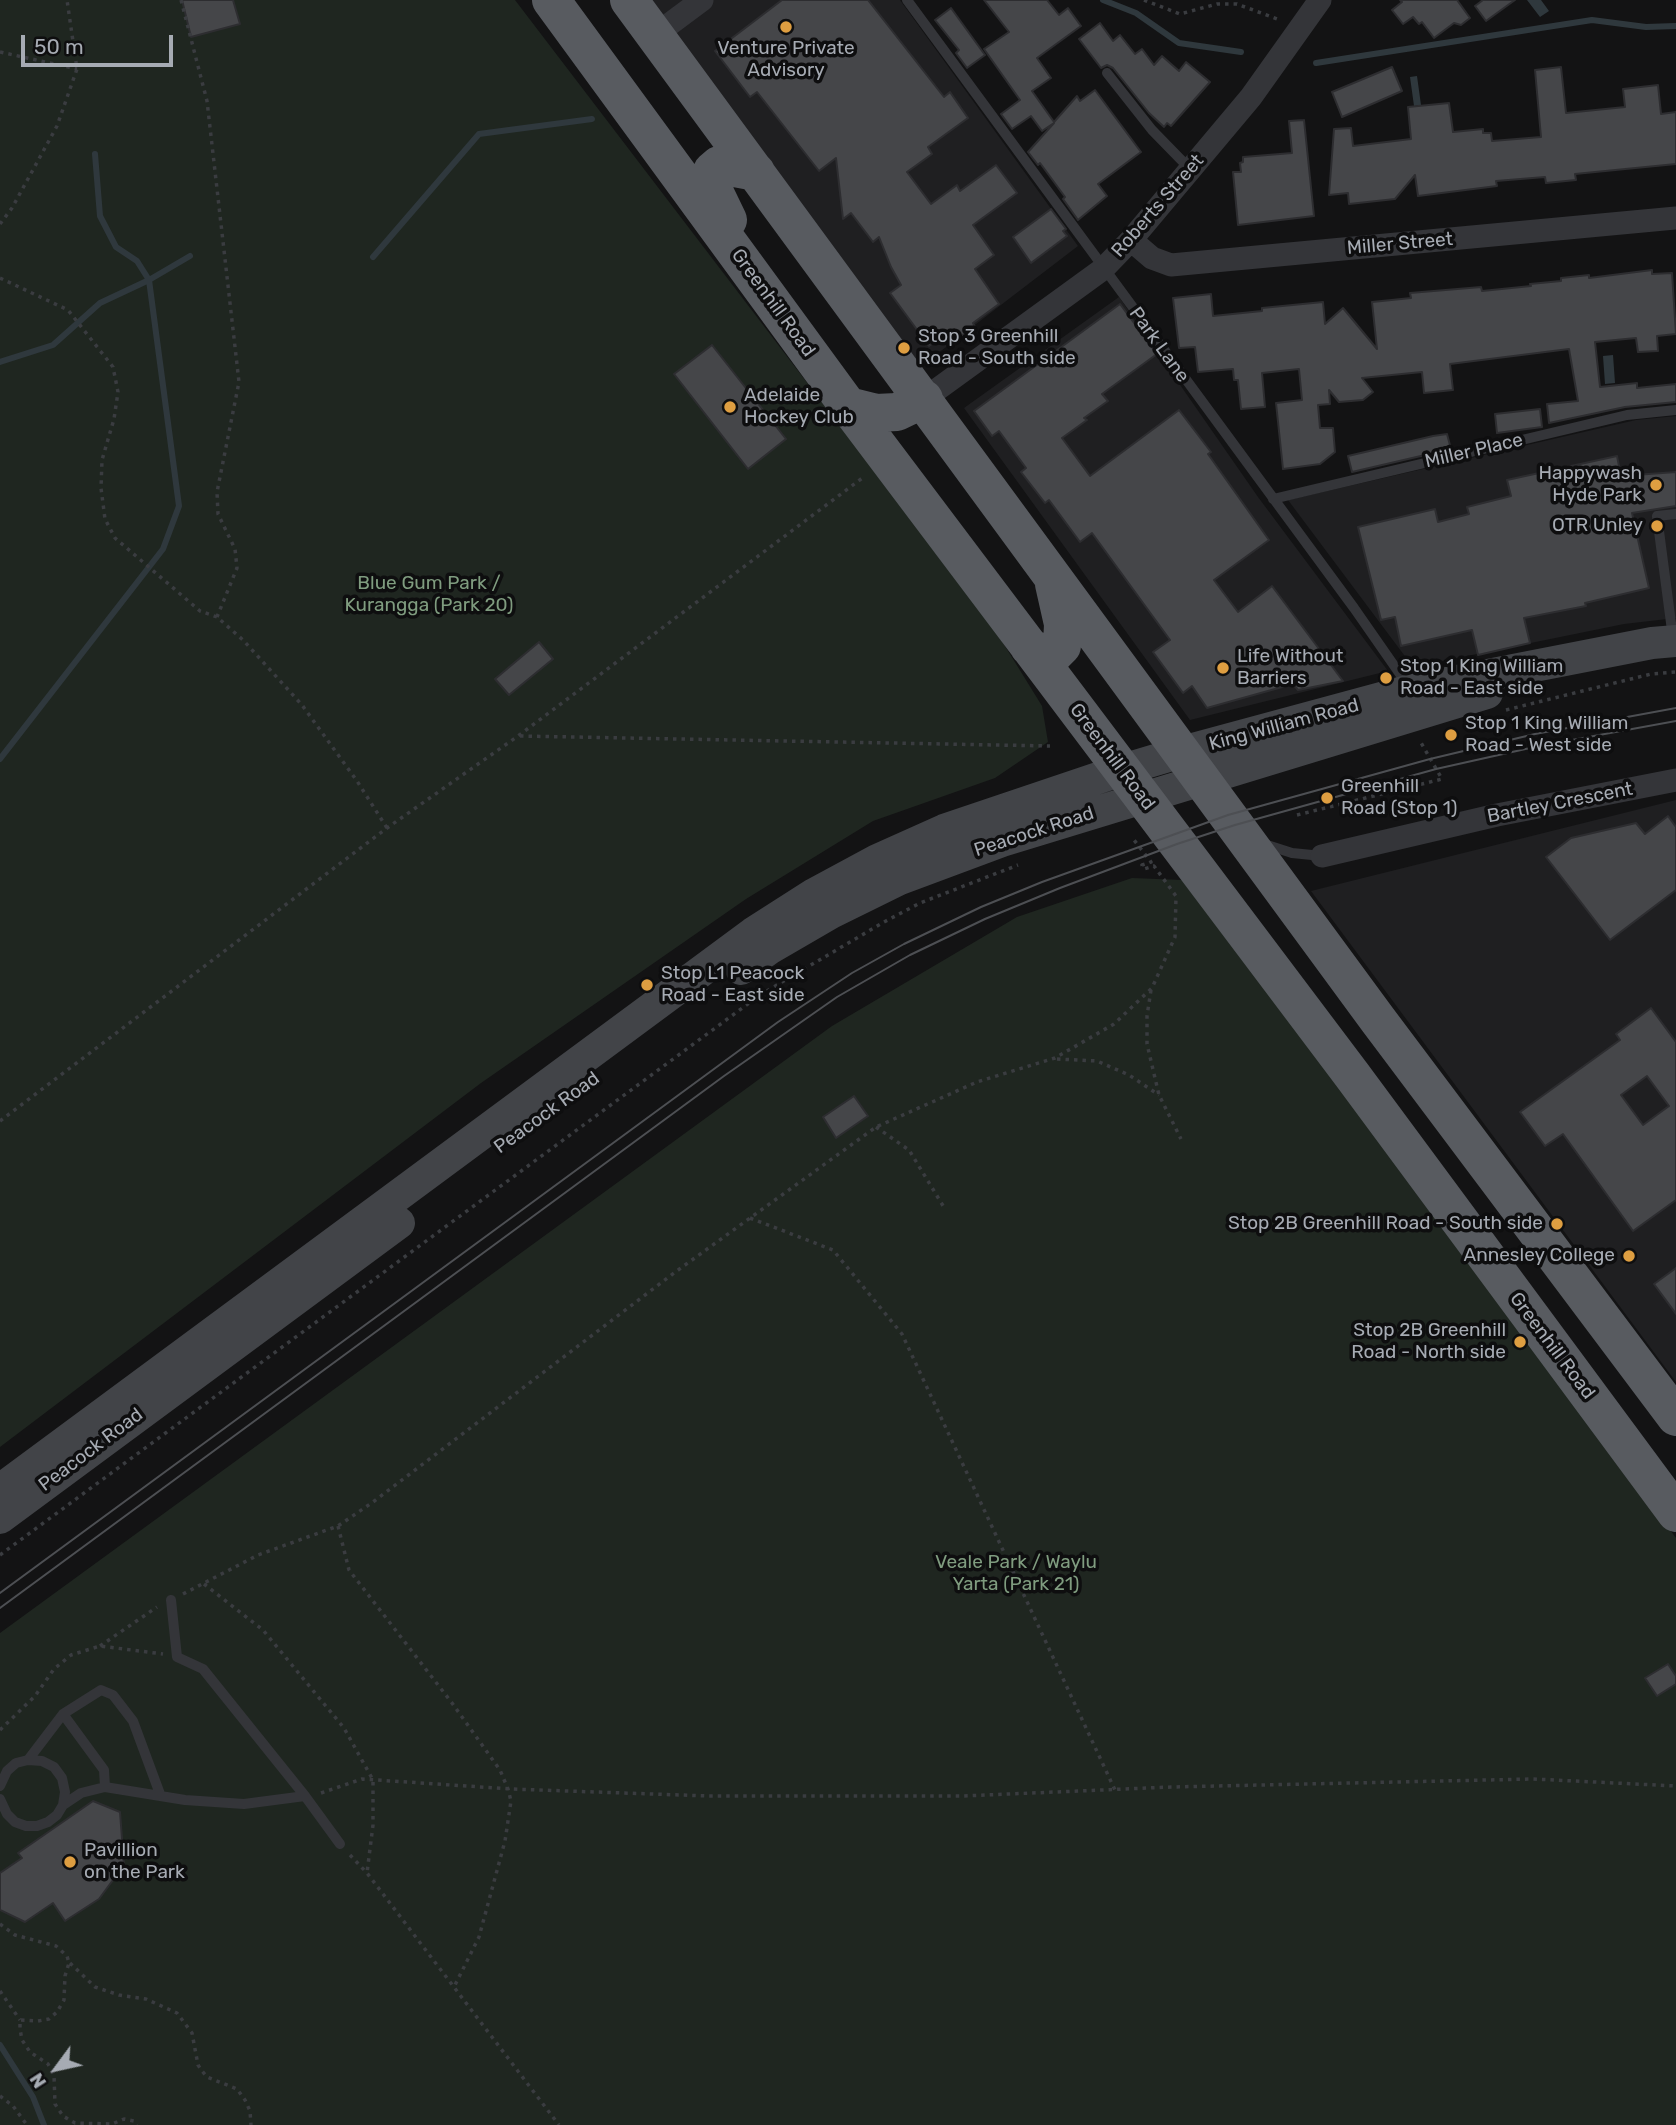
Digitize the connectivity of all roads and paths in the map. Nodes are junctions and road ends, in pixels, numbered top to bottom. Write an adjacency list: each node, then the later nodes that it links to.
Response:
1 (67, 0): 12 (path)
2 (181, 0): 29 (path)
3 (551, 0): 18 (highway, Greenhill Road)
4 (629, 0): 10 (highway)
5 (702, 0): 10 (street)
6 (907, 0): 20 (lane, Park Lane)
7 (1144, 0): 9 (path)
8 (1320, 0): 14 (street, Roberts Street)
9 (1277, 19)
10 (655, 35): 15 (highway)
11 (0, 52): 12 (path)
12 (77, 69): 17 (path)
13 (1107, 73): 14 (lane)
14 (1190, 169): 19 (street, Roberts Street)
15 (756, 172): 18 (highway); 22 (highway)
16 (1676, 218): 19 (street, Miller Street)
17 (0, 224)
18 (725, 238): 23 (highway, Greenhill Road)
19 (1131, 240): 20 (street, Roberts Street)
20 (1103, 269): 22 (street, Roberts Street); 26 (lane, Park Lane)
21 (0, 278): 29 (path)
22 (924, 399): 23 (highway); 28 (highway)
23 (848, 406): 31 (highway, Greenhill Road)
24 (1676, 410): 26 (lane, Miller Place)
25 (870, 472): 33 (path)
26 (1273, 499): 32 (lane, Park Lane)
27 (1676, 514): 30 (lane)
28 (1052, 575): 31 (highway); 36 (highway)
29 (217, 617): 40 (path)
30 (1667, 641): 32 (main road, King William Road); 36 (main road, King William Road)
31 (1029, 647): 38 (highway, Greenhill Road)
32 (1411, 690): 36 (main road, King William Road)
33 (519, 736): 35 (path); 40 (path)
34 (1417, 736): 39 (path)
35 (1050, 746)
36 (1192, 766): 38 (main road, King William Road); 41 (highway)
37 (1676, 780): 43 (street, Bartley Crescent)
38 (1132, 784): 48 (highway, Greenhill Road); 56 (main road, Peacock Road)
39 (1297, 815)
40 (387, 828): 50 (path)
41 (1242, 835): 43 (lane); 46 (highway)
42 (1132, 837): 45 (path)
43 (1322, 856)
44 (1029, 861): 61 (path)
45 (1152, 988): 47 (path); 49 (path)
46 (1378, 1020): 48 (highway); 55 (highway)
47 (1055, 1058): 49 (path); 51 (path)
48 (1352, 1076): 58 (highway, Greenhill Road)
49 (1159, 1096): 52 (path)
50 (0, 1121)
51 (876, 1127): 53 (path); 54 (path)
52 (1181, 1139)
53 (945, 1209)
54 (750, 1218): 60 (path); 74 (path)
55 (1676, 1417)
56 (102, 1429): 57 (main road, Peacock Road); 59 (main road, Peacock Road)
57 (0, 1490)
58 (1676, 1513)
59 (0, 1518)
60 (338, 1525): 62 (path); 73 (path)
61 (0, 1555)
62 (204, 1584): 63 (path); 69 (path)
63 (171, 1600): 64 (path); 65 (lane)
64 (100, 1646): 65 (path); 67 (path)
65 (177, 1657): 76 (lane)
66 (63, 1714): 68 (lane); 72 (lane); 75 (lane)
67 (0, 1730)
68 (28, 1760): 70 (lane); 78 (lane)
69 (373, 1780): 73 (path); 76 (path); 80 (path)
70 (0, 1786)
71 (1676, 1786): 74 (path)
72 (105, 1787): 75 (lane); 78 (lane)
73 (508, 1789): 74 (path); 83 (path)
74 (1115, 1790)
75 (160, 1794): 76 (lane)
76 (305, 1796): 79 (lane)
77 (0, 1800): 78 (lane)
78 (63, 1805)
79 (340, 1844): 80 (path)
80 (367, 1873): 83 (path)
81 (0, 1924): 82 (path)
82 (69, 1963): 85 (path); 89 (path)
83 (454, 1987): 90 (path)
84 (0, 1991): 85 (path)
85 (20, 2020): 88 (path)
86 (1, 2098): 87 (path)
87 (27, 2125)
88 (137, 2125)
89 (251, 2125)
90 (559, 2125)

